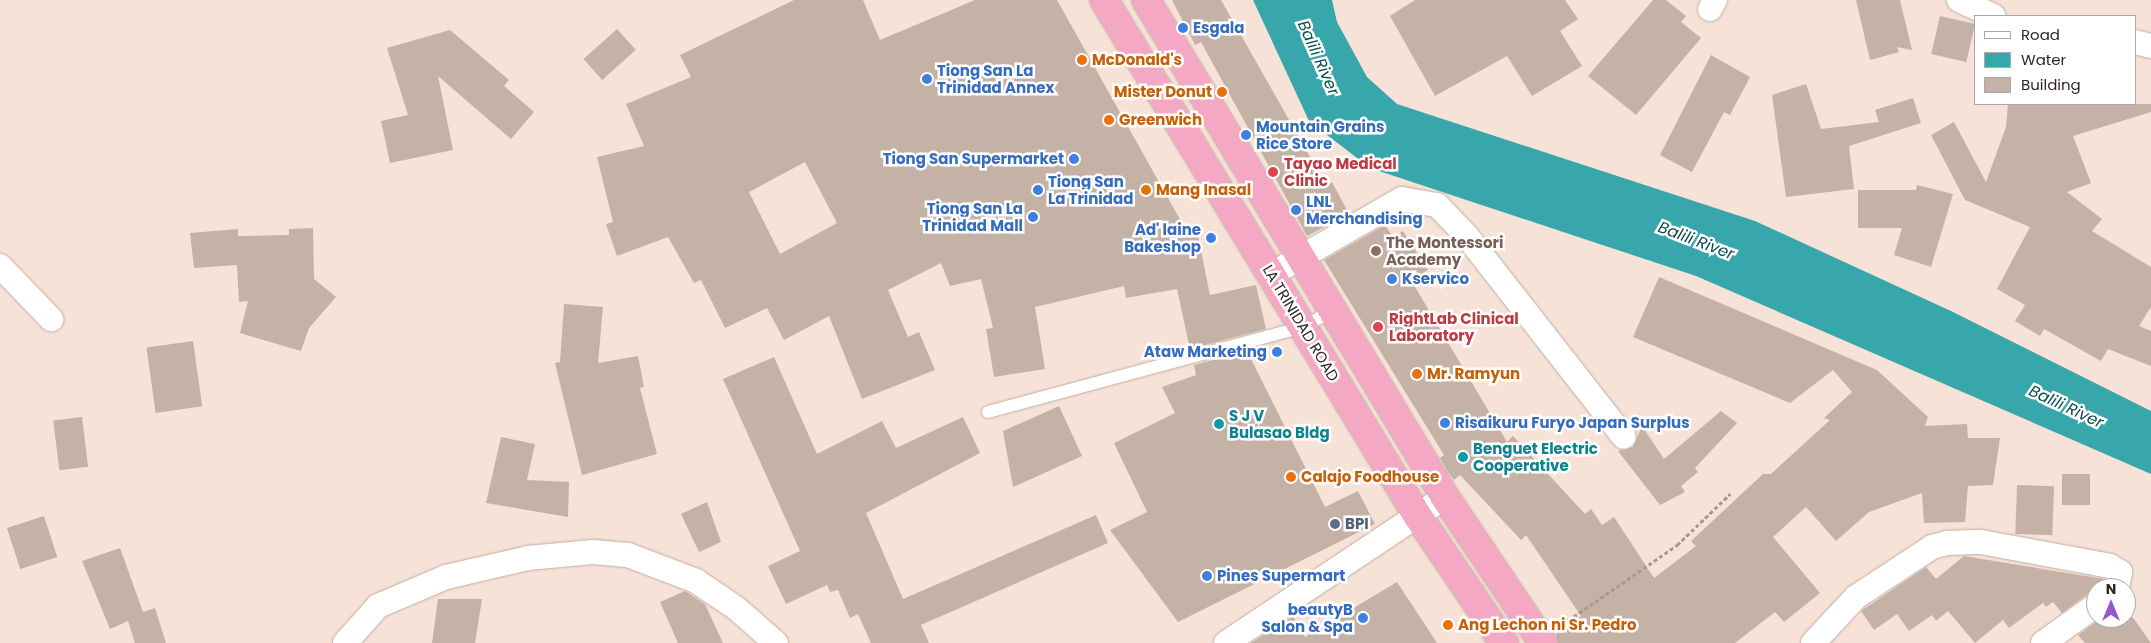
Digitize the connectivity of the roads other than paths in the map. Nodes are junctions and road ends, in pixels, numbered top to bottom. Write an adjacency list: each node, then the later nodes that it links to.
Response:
1 (1104, 0): 9 (highway, LA TRINIDAD ROAD)
2 (1146, 0): 7 (highway)
3 (1959, 0): 4 (street)
4 (1992, 15)
5 (2136, 42): 6 (street)
6 (2151, 46)
7 (1299, 256): 9 (street); 10 (highway); 14 (street)
8 (0, 266): 11 (street)
9 (1272, 274): 12 (highway, LA TRINIDAD ROAD)
10 (1331, 311): 12 (lane); 15 (highway)
11 (52, 319)
12 (1304, 327): 13 (lane); 16 (highway, LA TRINIDAD ROAD)
13 (988, 412)
14 (1624, 437)
15 (1445, 497): 16 (street); 19 (highway)
16 (1417, 515): 22 (street); 23 (highway, LA TRINIDAD ROAD)
17 (2118, 578): 24 (street)
18 (2086, 612): 25 (street)
19 (1542, 642)
20 (345, 643): 21 (street)
21 (776, 643)
22 (1226, 643)
23 (1504, 643)
24 (1813, 643)
25 (2043, 643)

